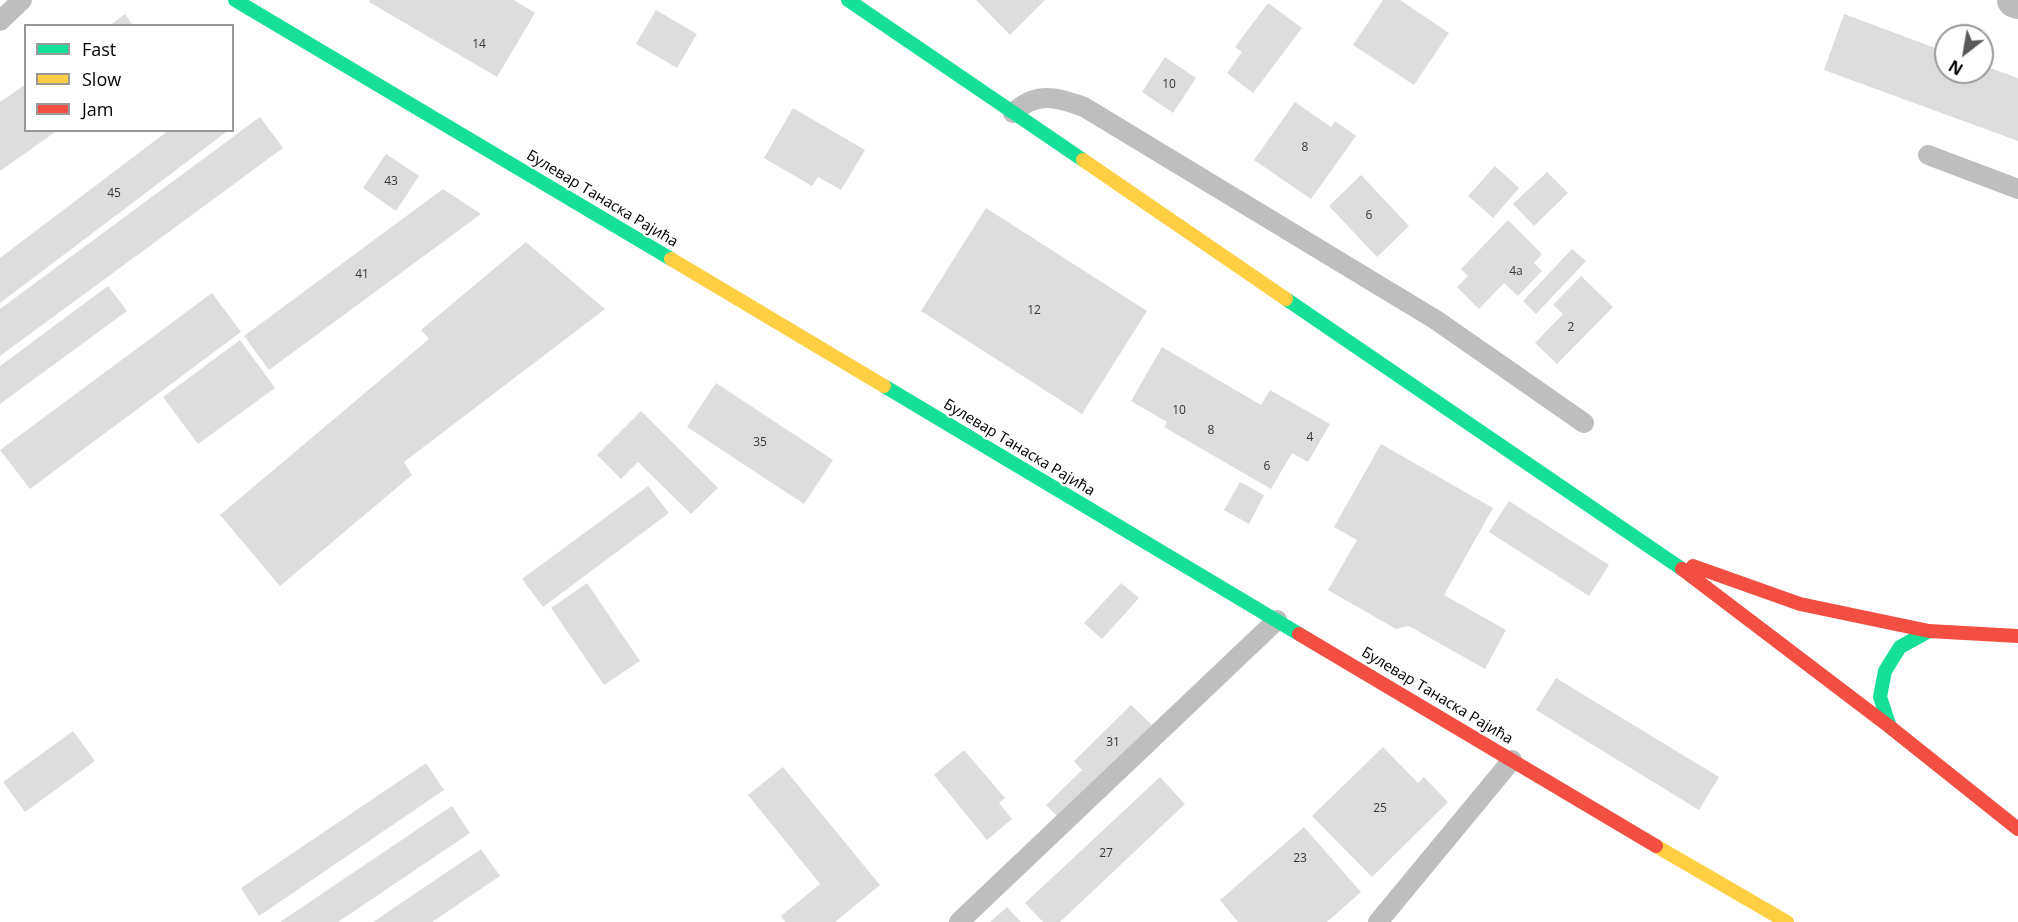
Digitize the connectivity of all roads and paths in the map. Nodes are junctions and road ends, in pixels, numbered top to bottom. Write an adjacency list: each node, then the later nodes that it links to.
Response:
1 (22, 0): 4 (lane)
2 (235, 0): 10 (street, Булевар Танаска Рајића)
3 (848, 0): 5 (street)
4 (0, 21)
5 (1013, 113): 8 (lane); 9 (street)
6 (1928, 155): 7 (lane)
7 (2018, 189)
8 (1584, 423)
9 (1664, 555): 11 (street); 13 (street)
10 (1277, 620): 14 (street, Булевар Танаска Рајића); 16 (lane)
11 (1929, 630): 12 (street); 13 (street)
12 (2018, 636)
13 (1890, 727): 15 (street)
14 (1512, 760): 17 (lane); 18 (street, Булевар Танаска Рајића)
15 (2018, 829)
16 (959, 922)
17 (1377, 922)
18 (1787, 922)

